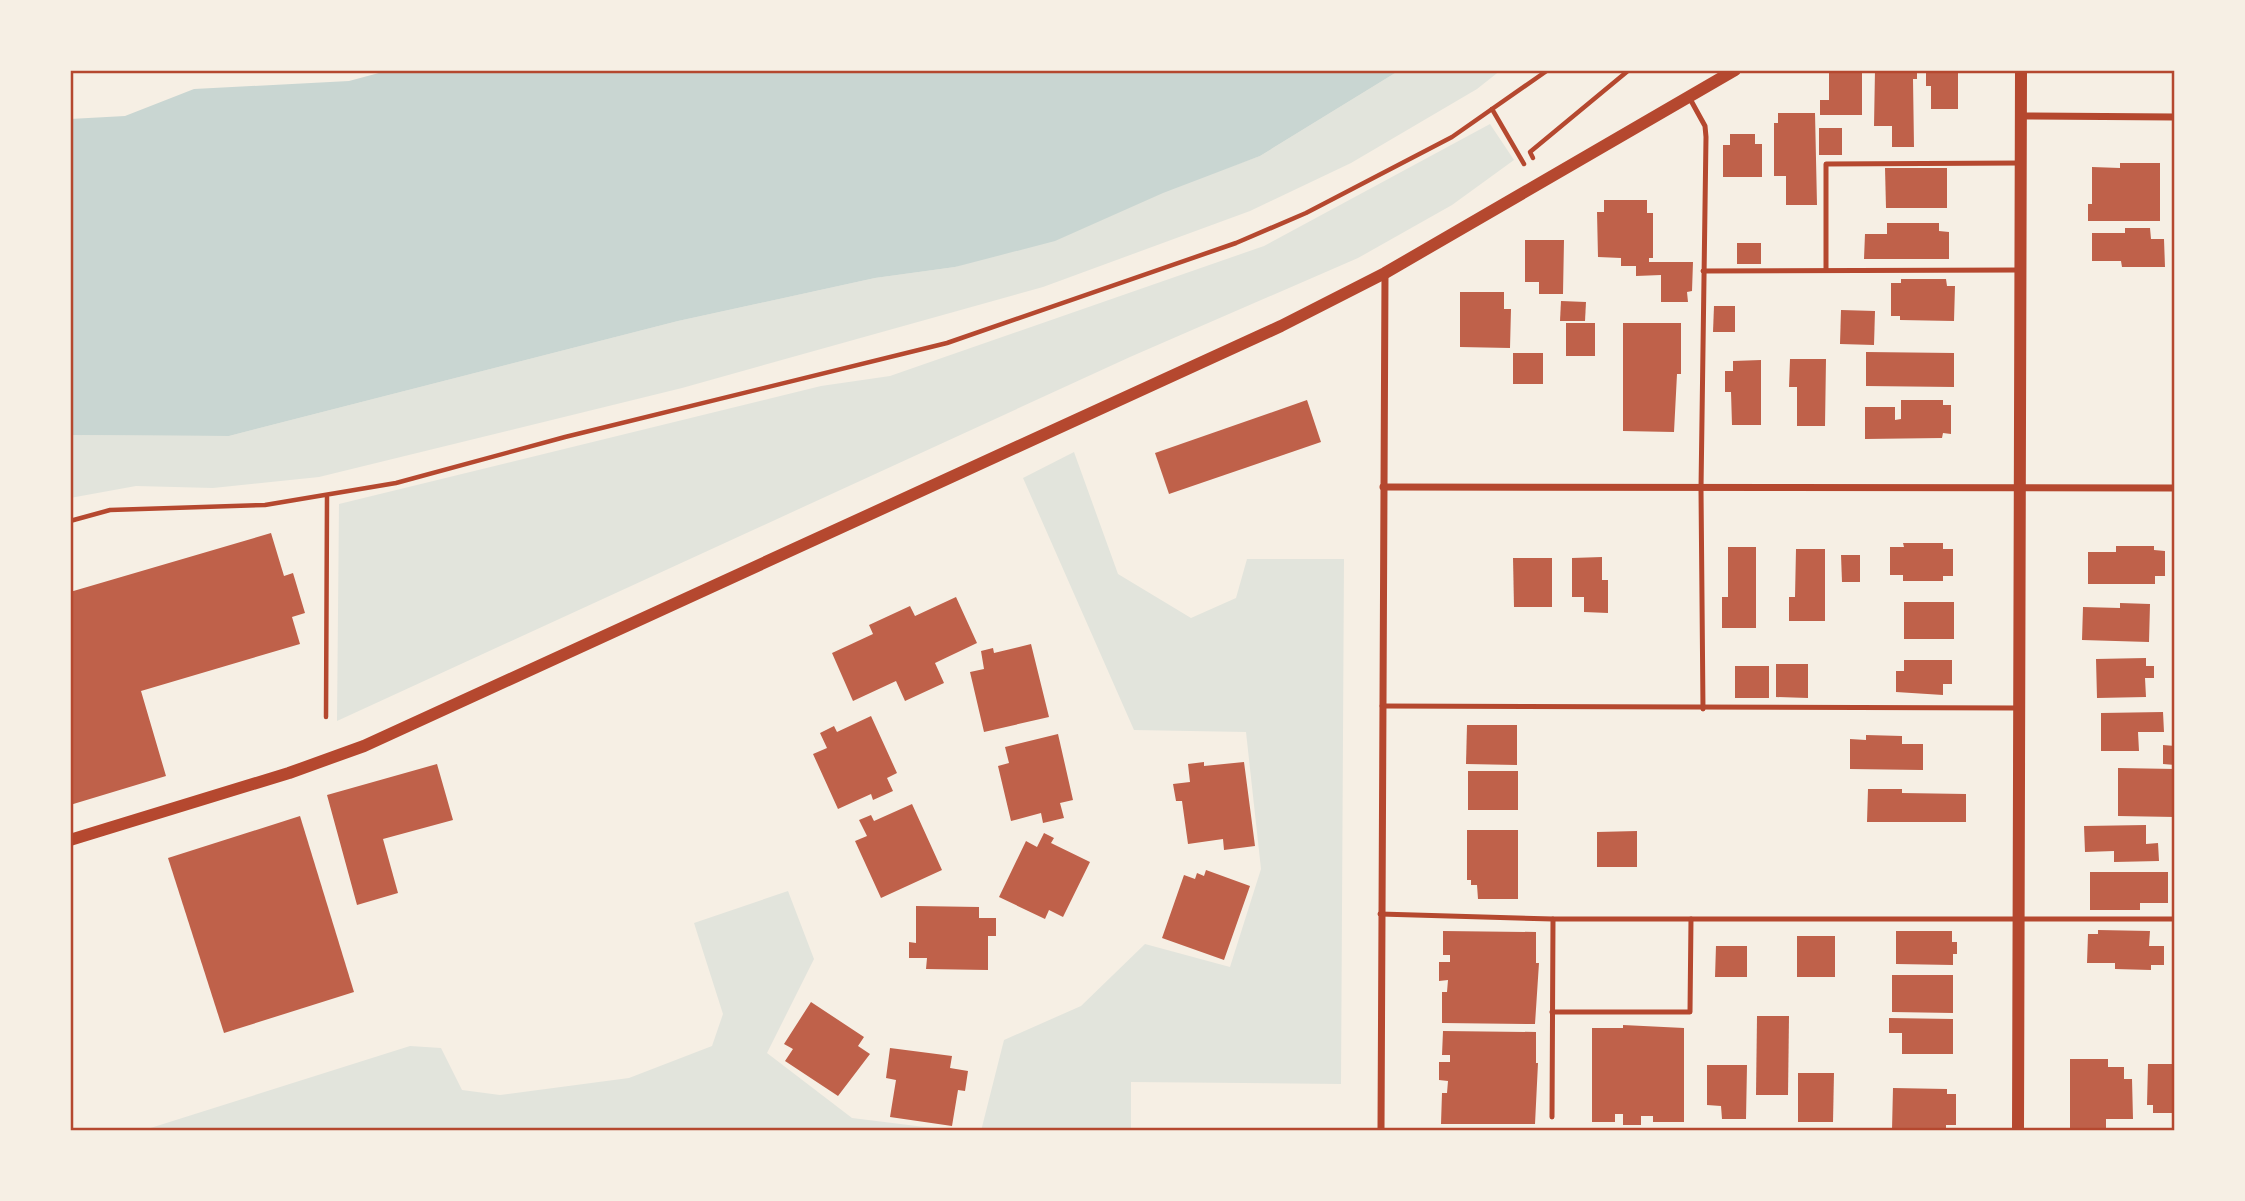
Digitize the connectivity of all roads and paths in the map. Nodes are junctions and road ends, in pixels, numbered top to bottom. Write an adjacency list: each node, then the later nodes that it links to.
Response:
1 (1548, 70): 6 (path)
2 (1629, 70): 9 (path)
3 (1735, 70): 5 (street)
4 (2021, 70): 7 (street)
5 (1689, 97): 14 (lane); 15 (street)
6 (1492, 109): 10 (path); 20 (path)
7 (2021, 116): 8 (street); 11 (street)
8 (2175, 117)
9 (1534, 158)
10 (1524, 163)
11 (2021, 163): 12 (lane); 13 (street)
12 (1826, 270): 13 (lane); 14 (lane)
13 (2019, 270): 17 (street)
14 (1703, 271): 19 (lane)
15 (1385, 273): 16 (street); 26 (street)
16 (1383, 486): 19 (street); 22 (street)
17 (2020, 488): 18 (street); 19 (street); 23 (street)
18 (2175, 488)
19 (1701, 489): 24 (lane)
20 (327, 497): 21 (path); 25 (path)
21 (70, 521)
22 (1382, 706): 24 (lane); 27 (street)
23 (2018, 708): 24 (lane); 30 (street)
24 (1703, 709)
25 (326, 717)
26 (70, 840)
27 (1380, 914): 28 (lane); 34 (street)
28 (1553, 919): 29 (lane); 32 (lane)
29 (1691, 919): 30 (lane); 32 (lane)
30 (2017, 919): 31 (lane); 35 (street)
31 (2175, 919)
32 (1552, 1012): 33 (lane)
33 (1552, 1117)
34 (1381, 1131)
35 (2018, 1131)

